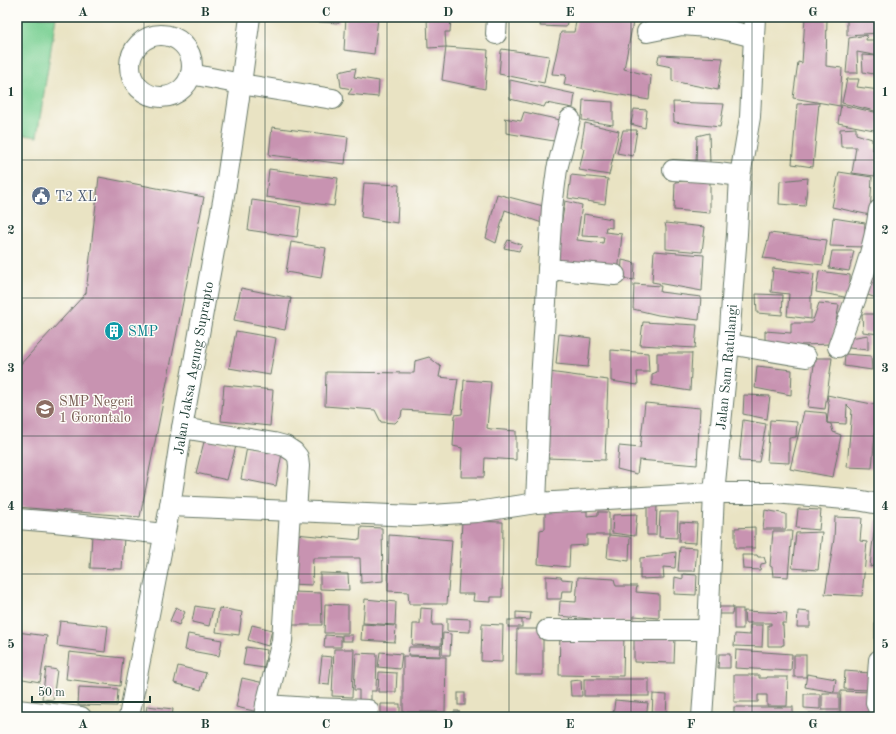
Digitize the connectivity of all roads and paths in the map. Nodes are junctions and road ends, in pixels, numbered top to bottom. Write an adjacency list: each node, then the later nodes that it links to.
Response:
1 (250, 17): 6 (street, Jalan Jaksa Agung Suprapto)
2 (755, 17): 4 (street, Jalan Sam Ratulangi)
3 (647, 32): 4 (street)
4 (754, 37): 10 (street, Jalan Sam Ratulangi)
5 (191, 74): 6 (street)
6 (241, 84): 7 (street); 17 (street, Jalan Jaksa Agung Suprapto)
7 (333, 99)
8 (570, 119): 12 (street)
9 (673, 170): 10 (street)
10 (740, 176): 14 (street, Jalan Sam Ratulangi)
11 (879, 210): 15 (street)
12 (548, 269): 13 (street); 19 (street)
13 (615, 275)
14 (729, 344): 16 (street); 18 (street, Jalan Sam Ratulangi)
15 (838, 347)
16 (806, 357)
17 (182, 428): 21 (street, Jalan Jaksa Agung Suprapto); 22 (street)
18 (714, 493): 19 (street); 20 (street); 26 (street, Jalan Sam Ratulangi)
19 (536, 503): 22 (street)
20 (879, 504)
21 (170, 506): 22 (street); 24 (street, Jalan Jaksa Agung Suprapto)
22 (293, 512): 30 (street)
23 (17, 519): 24 (street)
24 (164, 534): 32 (street, Jalan Jaksa Agung Suprapto)
25 (547, 630): 26 (street)
26 (708, 630): 33 (street, Jalan Sam Ratulangi)
27 (879, 660): 34 (street)
28 (17, 710): 31 (street)
29 (368, 710): 30 (street)
30 (265, 711)
31 (81, 717)
32 (130, 717)
33 (702, 717)
34 (878, 717)

